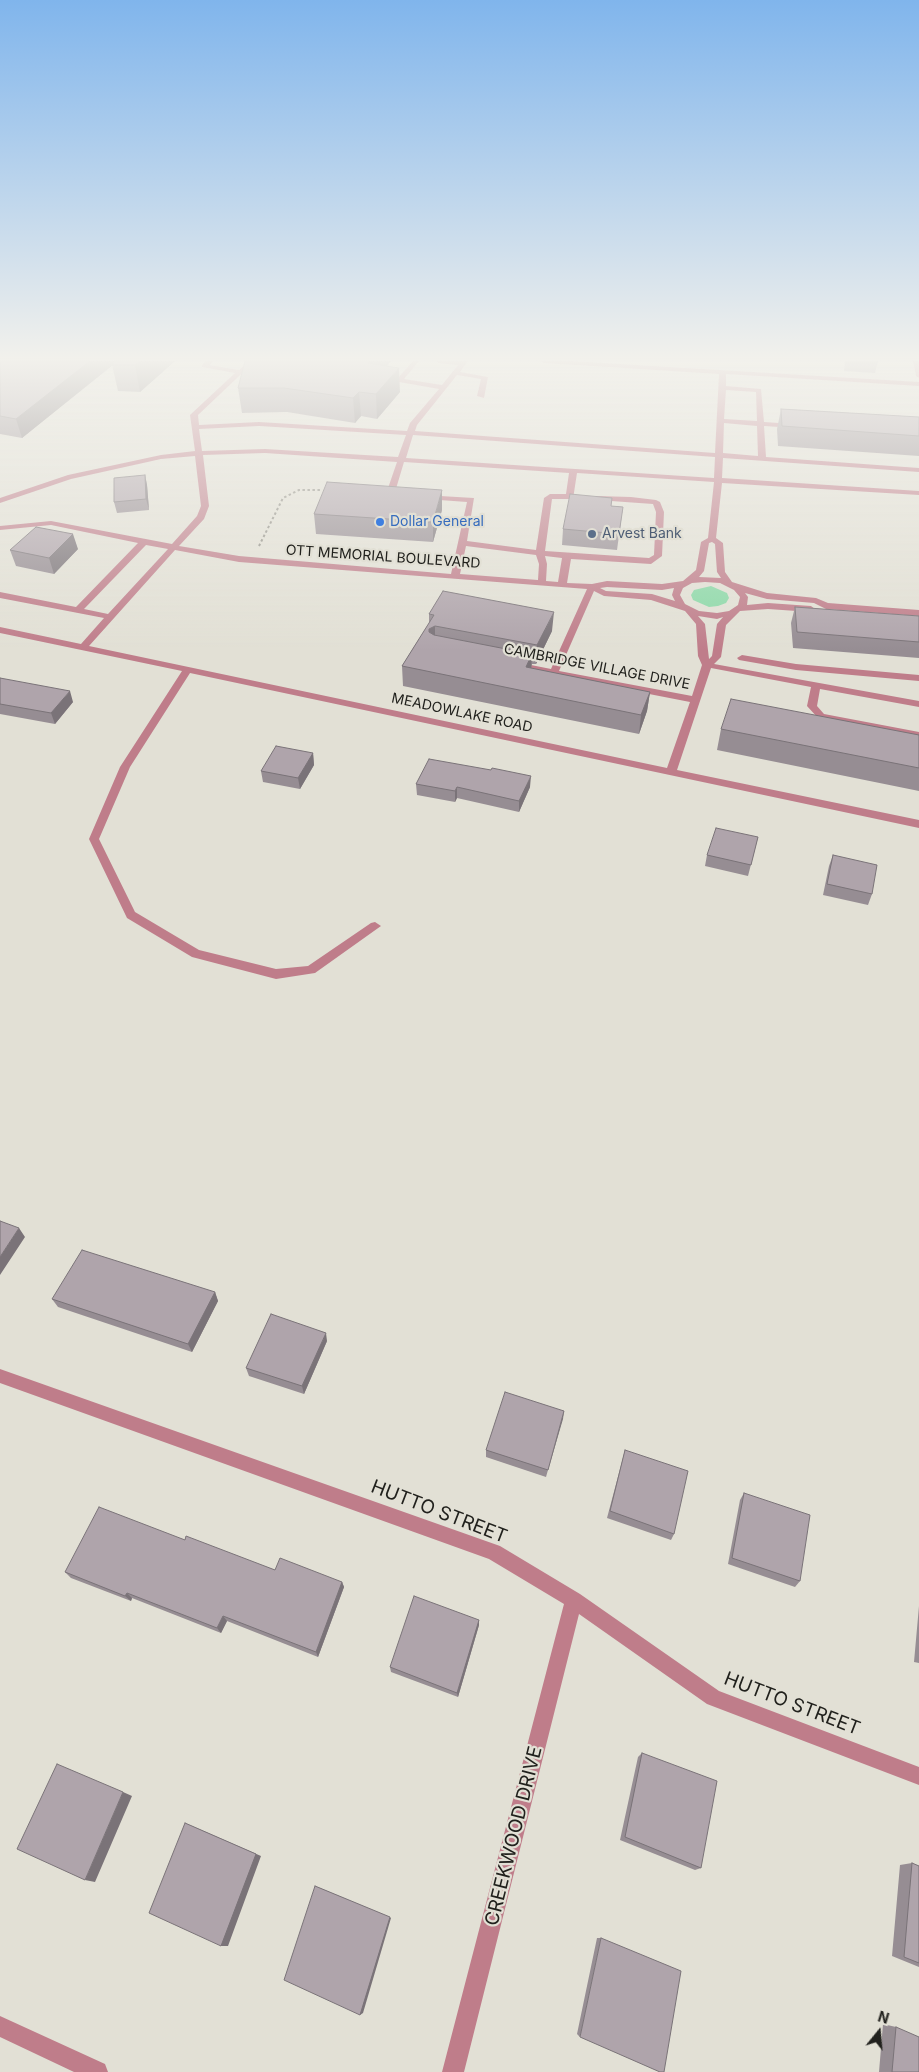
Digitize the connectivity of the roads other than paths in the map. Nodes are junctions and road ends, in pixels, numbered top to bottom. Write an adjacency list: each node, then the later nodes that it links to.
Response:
1 (164, 458): 17 (street)
2 (198, 458): 24 (street)
3 (382, 458): 6 (street)
4 (719, 458): 10 (street)
5 (743, 458): 7 (street)
6 (402, 459): 9 (street); 13 (street)
7 (762, 459): 8 (street)
8 (919, 470)
9 (573, 471): 10 (street); 16 (street)
10 (718, 480): 11 (street); 20 (street)
11 (919, 493)
12 (380, 494): 13 (street)
13 (390, 494): 14 (street)
14 (408, 496)
15 (417, 496): 23 (street)
16 (579, 497): 25 (street); 26 (street)
17 (0, 501)
18 (14, 527): 19 (street, OTT MEMORIAL BOULEVARD); 21 (street); 22 (street, OTT MEMORIAL BOULEVARD)
19 (0, 528)
20 (712, 539): 28 (street); 30 (street)
21 (0, 540)
22 (144, 542): 24 (street, OTT MEMORIAL BOULEVARD); 37 (street)
23 (462, 543): 25 (street); 27 (street)
24 (174, 548): 27 (street, OTT MEMORIAL BOULEVARD); 40 (street)
25 (540, 554): 26 (street); 29 (street)
26 (567, 556): 31 (street)
27 (455, 576): 29 (street, OTT MEMORIAL BOULEVARD)
28 (686, 582): 30 (street, OTT MEMORIAL BOULEVARD); 32 (street, OTT MEMORIAL BOULEVARD); 36 (street)
29 (542, 583): 31 (street, OTT MEMORIAL BOULEVARD)
30 (728, 583): 33 (street)
31 (562, 585): 32 (street, OTT MEMORIAL BOULEVARD)
32 (592, 587): 36 (street, OTT MEMORIAL BOULEVARD); 47 (street)
33 (737, 588): 35 (street); 38 (street)
34 (0, 595): 37 (street)
35 (826, 606): 38 (street); 39 (street)
36 (686, 608): 38 (street, OTT MEMORIAL BOULEVARD); 45 (street)
37 (78, 610): 40 (street)
38 (735, 611): 45 (street)
39 (919, 613)
40 (111, 617): 42 (street)
41 (0, 630): 42 (street, MEADOWLAKE ROAD)
42 (83, 647): 46 (street, MEADOWLAKE ROAD)
43 (742, 658): 48 (street)
44 (508, 664): 47 (street, CAMBRIDGE VILLAGE DRIVE)
45 (707, 665): 49 (street); 50 (street)
46 (188, 669): 53 (street, MEADOWLAKE ROAD); 55 (street)
47 (554, 672): 50 (street, CAMBRIDGE VILLAGE DRIVE)
48 (919, 678)
49 (816, 685): 51 (street); 52 (street)
50 (695, 700): 53 (street)
51 (919, 704)
52 (919, 735)
53 (671, 772): 54 (street, MEADOWLAKE ROAD)
54 (919, 824)
55 (375, 926)
56 (0, 1376): 57 (street, HUTTO STREET)
57 (574, 1600): 58 (street, HUTTO STREET); 61 (street, CREEKWOOD DRIVE)
58 (919, 1776)
59 (0, 2026): 60 (street)
60 (97, 2072)
61 (453, 2072)

